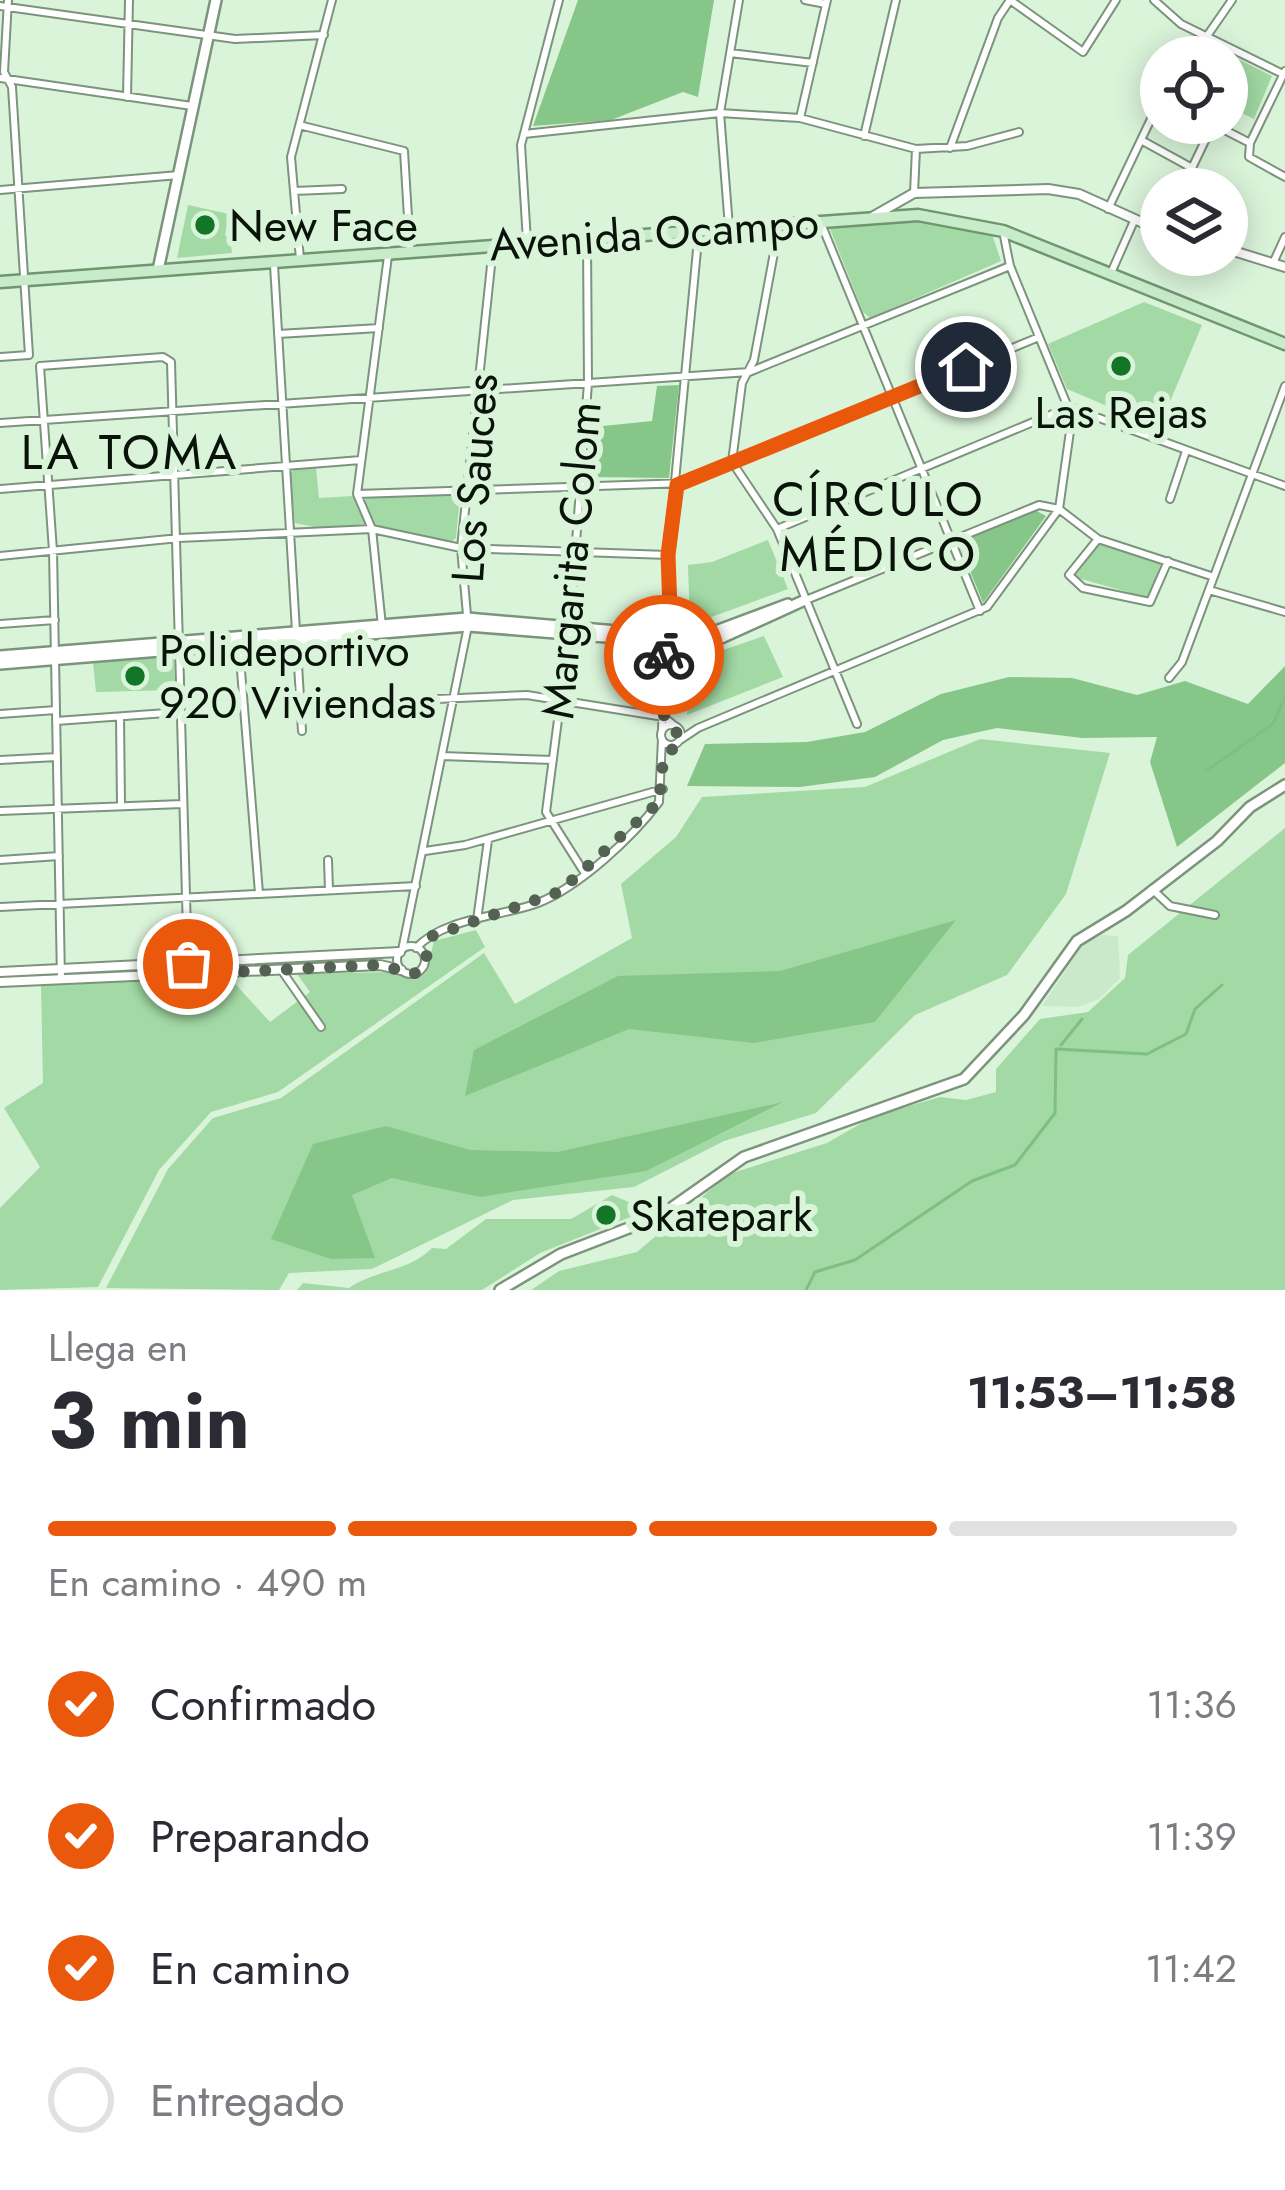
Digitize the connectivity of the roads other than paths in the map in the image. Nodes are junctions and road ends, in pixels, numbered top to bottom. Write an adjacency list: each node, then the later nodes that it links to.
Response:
1 (129, 0): 14 (street)
2 (217, 0): 16 (main road)
3 (332, 0): 15 (street)
4 (559, 0): 29 (street)
5 (739, 0): 18 (street)
6 (805, 0): 12 (street)
7 (896, 0): 30 (street)
8 (1010, 0): 9 (street); 35 (street)
9 (1116, 0)
10 (1154, 0): 17 (street)
11 (1232, 0): 17 (street)
12 (826, 2): 20 (street)
13 (6, 5): 14 (street); 22 (street)
14 (131, 25): 16 (street); 23 (street)
15 (324, 35): 16 (street); 27 (street)
16 (209, 36): 24 (main road)
17 (1208, 36)
18 (730, 53): 20 (street); 25 (street)
19 (1248, 55): 21 (street)
20 (813, 63): 26 (street)
21 (1284, 73): 32 (street)
22 (4, 79): 23 (street); 40 (street)
23 (128, 97): 24 (street)
24 (194, 106): 38 (main road)
25 (720, 113): 26 (street); 29 (street); 53 (street)
26 (800, 118): 30 (street)
27 (303, 126): 43 (street); 60 (street)
28 (1019, 132): 35 (street)
29 (524, 134): 58 (street)
30 (864, 136): 36 (street)
31 (1140, 142): 46 (street)
32 (1250, 143): 39 (street)
33 (1148, 144): 37 (street)
34 (1203, 144): 37 (street)
35 (950, 148): 36 (street)
36 (916, 149): 44 (street)
37 (1192, 168)
38 (179, 176): 40 (street); 68 (main road)
39 (1285, 177)
40 (19, 189): 42 (street); 70 (street)
41 (342, 189): 43 (street)
42 (0, 190)
43 (294, 191): 63 (street)
44 (914, 193): 45 (street); 46 (street)
45 (898, 199): 47 (street); 48 (street)
46 (1108, 209): 50 (street)
47 (901, 215): 48 (main road, Avenida Ocampo); 55 (main road, Avenida Ocampo)
48 (870, 218): 49 (main road, Avenida Ocampo)
49 (820, 221): 52 (main road, Avenida Ocampo); 72 (street)
50 (1134, 221): 51 (street); 69 (street)
51 (1140, 223)
52 (780, 224): 53 (main road, Avenida Ocampo); 80 (street)
53 (730, 227): 54 (main road, Avenida Ocampo)
54 (699, 229): 56 (main road, Avenida Ocampo); 81 (street)
55 (1003, 231): 66 (street); 69 (main road, Avenida Ocampo)
56 (587, 237): 58 (main road, Avenida Ocampo); 82 (street, Margarita Colom)
57 (1285, 237): 65 (street)
58 (527, 241): 59 (main road, Avenida Ocampo)
59 (494, 244): 60 (main road, Avenida Ocampo); 84 (street, Los Sauces)
60 (410, 250): 61 (main road, Avenida Ocampo)
61 (389, 252): 63 (main road, Avenida Ocampo); 73 (street)
62 (1248, 255): 65 (street)
63 (300, 259): 64 (main road, Avenida Ocampo)
64 (274, 261): 68 (main road, Avenida Ocampo); 74 (street)
65 (1274, 262): 67 (street)
66 (1010, 266): 72 (street); 75 (street)
67 (1285, 267)
68 (158, 270): 70 (main road, Avenida Ocampo)
69 (1110, 274): 76 (main road, Avenida Ocampo)
70 (23, 280): 71 (main road, Avenida Ocampo); 77 (street)
71 (0, 282)
72 (864, 327): 80 (street); 86 (street)
73 (379, 328): 74 (street); 85 (street)
74 (278, 334): 87 (street)
75 (1039, 337): 86 (street); 88 (street)
76 (1285, 344)
77 (29, 355): 78 (street); 79 (street)
78 (0, 357)
79 (40, 366): 89 (street); 90 (street)
80 (749, 372): 81 (street); 94 (street)
81 (687, 376): 82 (street); 100 (street)
82 (588, 383): 84 (street); 101 (street, Margarita Colom)
83 (1285, 386): 98 (street)
84 (479, 390): 85 (street); 104 (street, Los Sauces)
85 (370, 395): 87 (street); 93 (street)
86 (893, 396): 94 (street); 96 (street)
87 (282, 400): 89 (street); 95 (street)
88 (1069, 407): 92 (street); 96 (street); 107 (street)
89 (173, 409): 90 (street); 97 (street)
90 (44, 419): 91 (street); 99 (street)
91 (0, 423)
92 (1186, 451): 98 (street); 106 (street)
93 (362, 460): 95 (street); 105 (street)
94 (732, 462): 100 (street); 109 (street)
95 (287, 466): 97 (street); 110 (street)
96 (922, 469): 109 (street); 113 (street)
97 (177, 474): 99 (street); 111 (street)
98 (1252, 474): 102 (street); 120 (street)
99 (49, 485): 103 (street); 115 (street)
100 (677, 485): 101 (street); 117 (street)
101 (579, 486): 104 (street); 116 (street, Margarita Colom)
102 (1285, 486)
103 (0, 489)
104 (470, 490): 105 (street); 114 (street, Los Sauces)
105 (357, 494): 108 (street)
106 (1170, 499)
107 (1059, 509): 112 (street); 113 (street); 123 (street)
108 (372, 529): 110 (street); 114 (street); 128 (street)
109 (776, 529): 122 (street)
110 (291, 530): 111 (street); 130 (street)
111 (179, 538): 115 (street); 133 (street)
112 (1098, 538): 119 (street); 119 (street)
113 (951, 539): 122 (street); 123 (street)
114 (461, 548): 116 (street); 126 (street, Los Sauces)
115 (53, 550): 118 (street); 125 (street)
116 (575, 551): 117 (street); 129 (street, Margarita Colom)
117 (668, 555): 131 (street)
118 (0, 556)
119 (1168, 561): 120 (street)
120 (1211, 576): 121 (street)
121 (1209, 590): 124 (street); 137 (street)
122 (805, 600): 131 (main road); 136 (street)
123 (980, 611): 136 (street)
124 (1285, 612)
125 (56, 620): 127 (street); 134 (street)
126 (467, 622): 128 (main road); 129 (main road); 138 (street, Los Sauces)
127 (0, 624)
128 (382, 629): 130 (main road)
129 (570, 631): 131 (main road); 139 (street, Margarita Colom)
130 (297, 637): 132 (main road); 140 (street)
131 (668, 639): 145 (street)
132 (238, 642): 133 (main road); 174 (street)
133 (182, 647): 134 (main road); 142 (street)
134 (55, 656): 135 (main road); 141 (street)
135 (0, 660)
136 (836, 670): 147 (street); 149 (street)
137 (1169, 677)
138 (453, 696): 139 (street); 140 (street); 153 (street, Los Sauces)
139 (561, 698): 145 (street); 156 (street, Margarita Colom)
140 (302, 705): 150 (street)
141 (56, 710): 143 (street); 146 (street)
142 (180, 712): 144 (street); 160 (street)
143 (0, 714)
144 (120, 717): 146 (street); 161 (street)
145 (664, 717): 148 (street); 151 (street)
146 (56, 722): 154 (street)
147 (857, 724)
148 (677, 728): 149 (street); 151 (street); 152 (street)
149 (698, 728): 152 (street)
150 (302, 731)
151 (662, 734): 152 (street); 157 (street)
152 (678, 742): 157 (street)
153 (442, 756): 156 (street); 166 (street, Los Sauces)
154 (57, 757): 155 (street); 162 (street)
155 (0, 760)
156 (553, 760): 164 (street, Margarita Colom)
157 (663, 761): 159 (street)
158 (1285, 785): 172 (main road)
159 (663, 789): 164 (street); 170 (street)
160 (183, 803): 161 (street); 175 (street)
161 (121, 806): 162 (street)
162 (58, 807): 163 (street); 167 (street)
163 (0, 811)
164 (553, 820): 165 (street); 170 (street)
165 (488, 838): 166 (street); 179 (street)
166 (424, 850): 171 (street, Los Sauces)
167 (59, 856): 168 (street); 176 (street)
168 (0, 860)
169 (328, 860): 173 (street)
170 (584, 872): 179 (street)
171 (418, 886): 173 (street); 180 (street, Los Sauces)
172 (1152, 889): 178 (street); 192 (main road)
173 (329, 890): 174 (street)
174 (259, 893): 175 (street)
175 (186, 897): 176 (street); 185 (street)
176 (60, 903): 177 (street); 189 (street)
177 (0, 908)
178 (1215, 915)
179 (477, 920): 181 (street)
180 (409, 922): 182 (street, Los Sauces); 183 (street, Los Sauces)
181 (432, 936): 182 (street); 184 (street)
182 (416, 947): 183 (street); 184 (street)
183 (401, 951): 185 (street); 187 (street, Los Sauces)
184 (424, 957): 187 (street)
185 (188, 969): 186 (street); 189 (street)
186 (281, 969): 187 (street); 191 (street)
187 (401, 970)
188 (0, 972): 189 (street)
189 (61, 975): 190 (street)
190 (0, 982)
191 (321, 1027)
192 (500, 1290)

